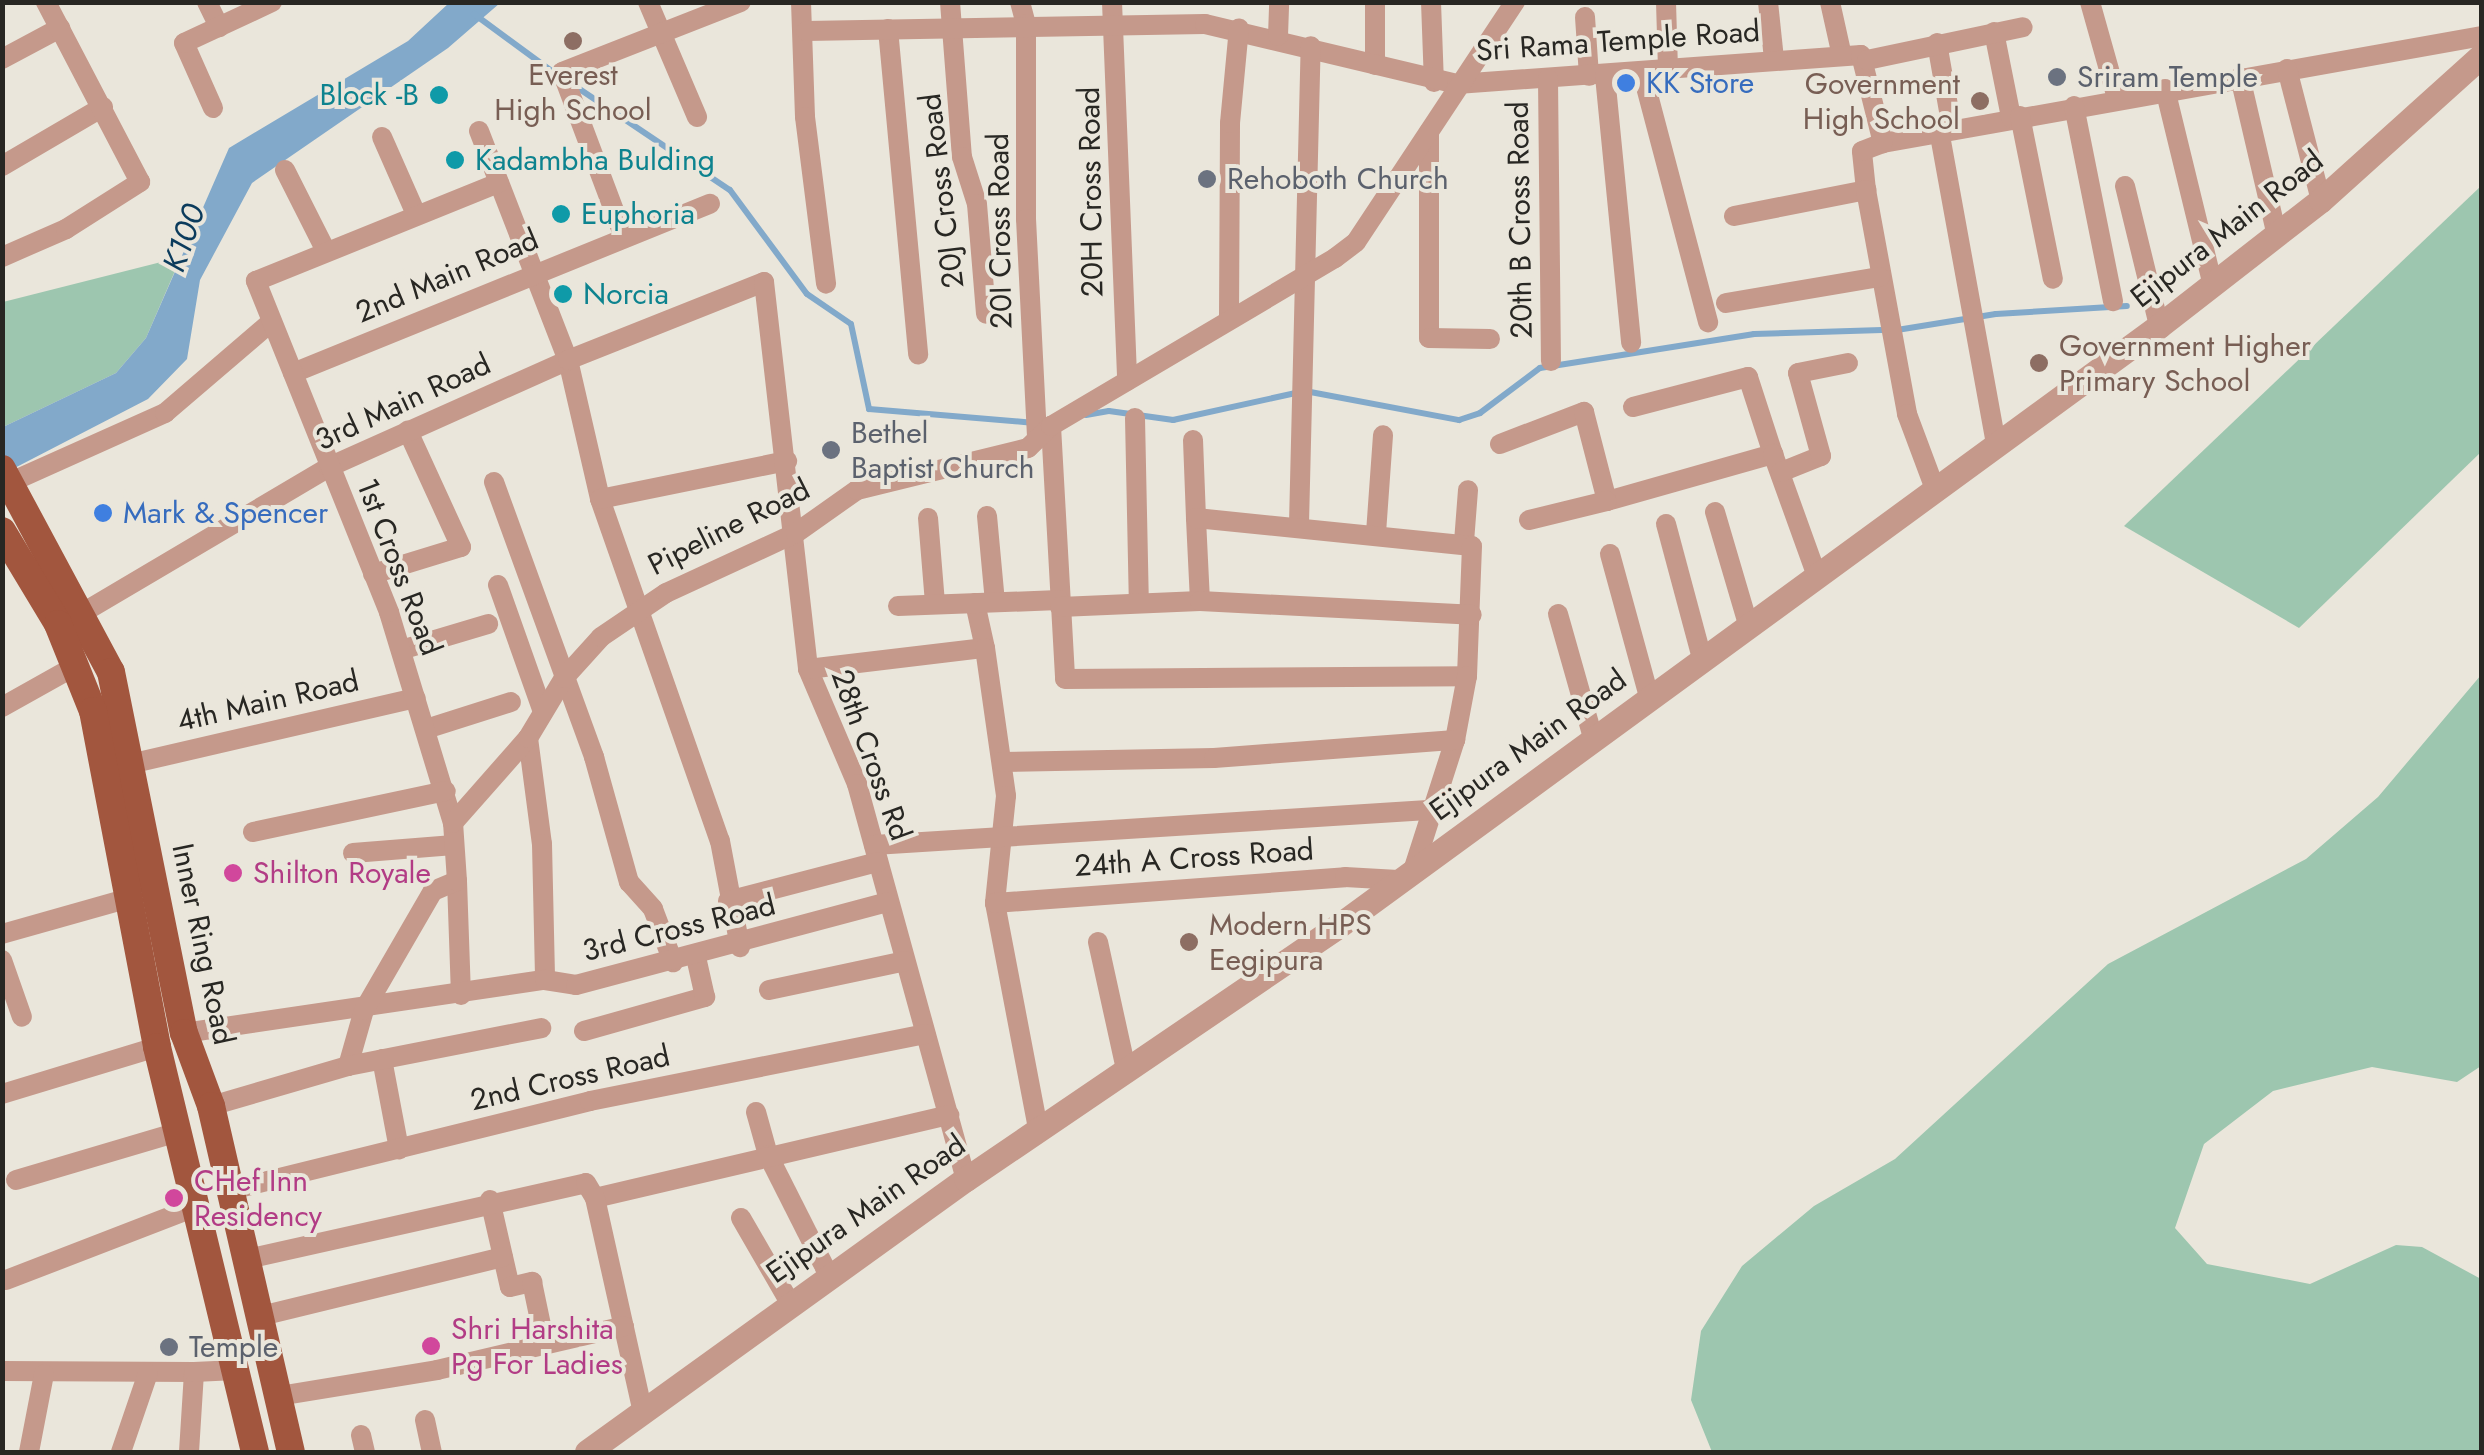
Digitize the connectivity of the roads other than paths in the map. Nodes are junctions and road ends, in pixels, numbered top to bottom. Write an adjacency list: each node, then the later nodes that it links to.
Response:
1 (46, 2): 25 (street)
2 (207, 2): 23 (street)
3 (272, 2): 23 (street)
4 (648, 2): 28 (street)
5 (740, 2): 28 (street)
6 (801, 2): 29 (street)
7 (950, 2): 22 (street, 20J Cross Road)
8 (1020, 2): 20 (street, 20I Cross Road)
9 (1198, 2): 21 (street)
10 (1278, 2): 31 (street)
11 (1375, 2): 40 (street)
12 (1431, 2): 47 (street)
13 (1515, 2): 48 (street, Pipeline Road)
14 (1666, 2): 41 (street)
15 (1768, 2): 38 (street)
16 (1830, 2): 36 (street)
17 (2090, 2): 50 (street)
18 (1114, 12): 20 (street, Sri Rama Temple Road); 21 (street, Sri Rama Temple Road); 95 (street, 20H Cross Road)
19 (1584, 17): 44 (street)
20 (1026, 24): 22 (street, Sri Rama Temple Road); 99 (street, 20I Cross Road)
21 (1205, 24): 26 (street, Sri Rama Temple Road)
22 (956, 26): 27 (street, Sri Rama Temple Road); 83 (street, 20J Cross Road)
23 (220, 27): 53 (street)
24 (2023, 27): 30 (street)
25 (60, 28): 37 (street); 52 (street)
26 (1238, 28): 31 (street, Sri Rama Temple Road); 84 (street)
27 (888, 29): 29 (street, Sri Rama Temple Road); 90 (street)
28 (662, 30): 55 (street); 70 (street)
29 (806, 31): 79 (street)
30 (1994, 32): 33 (street); 54 (street)
31 (1278, 36): 34 (street, Sri Rama Temple Road)
32 (2482, 36): 42 (street)
33 (1938, 43): 39 (street); 56 (street)
34 (1310, 46): 40 (street, Sri Rama Temple Road); 75 (street)
35 (2482, 54): 66 (street, Ejipura Main Road)
36 (1842, 56): 38 (street, Sri Rama Temple Road); 39 (street, Sri Rama Temple Road)
37 (2, 59)
38 (1774, 59): 41 (street, Sri Rama Temple Road)
39 (1867, 60): 60 (street)
40 (1376, 65): 47 (street, Sri Rama Temple Road)
41 (1668, 69): 43 (street, Sri Rama Temple Road)
42 (2286, 69): 45 (street); 66 (street)
43 (1642, 72): 44 (street, Sri Rama Temple Road); 86 (street)
44 (1597, 76): 46 (street, Sri Rama Temple Road); 89 (street)
45 (2240, 77): 49 (street); 71 (street)
46 (1548, 79): 48 (street, Sri Rama Temple Road); 92 (street, 20th B Cross Road)
47 (1434, 82): 48 (street, Sri Rama Temple Road)
48 (1457, 84): 57 (street, Pipeline Road)
49 (2165, 89): 50 (street); 80 (street)
50 (2116, 98): 51 (street)
51 (2074, 106): 54 (street); 81 (street)
52 (103, 107): 61 (street); 73 (street)
53 (213, 108)
54 (2015, 116): 56 (street); 77 (street)
55 (696, 117)
56 (1946, 129): 60 (street); 103 (street)
57 (1429, 130): 75 (street, Pipeline Road); 88 (street)
58 (480, 131): 63 (street)
59 (382, 137): 68 (street)
60 (1882, 144): 65 (street)
61 (2, 166)
62 (285, 170): 72 (street)
63 (500, 183): 68 (street); 74 (street)
64 (2125, 186): 87 (street)
65 (1866, 190): 69 (street); 76 (street)
66 (2320, 200): 71 (street, Ejipura Main Road)
67 (710, 204): 70 (street, 2nd Main Road)
68 (416, 214): 72 (street)
69 (1734, 216)
70 (624, 236): 74 (street, 2nd Main Road)
71 (2278, 236): 80 (street, Ejipura Main Road)
72 (326, 251): 85 (street, 1st Cross Road)
73 (2, 257)
74 (534, 272): 91 (street); 94 (street, 2nd Main Road)
75 (1303, 276): 84 (street, Pipeline Road); 118 (street)
76 (1880, 277): 82 (street); 109 (street)
77 (2053, 279)
78 (764, 282): 91 (street, 3rd Main Road); 104 (street, 28th Cross Rd)
79 (826, 284)
80 (2213, 286): 87 (street, Ejipura Main Road)
81 (2113, 300)
82 (1726, 302)
83 (986, 314)
84 (1230, 318): 95 (street, Pipeline Road)
85 (271, 322): 94 (street, 1st Cross Road); 107 (street)
86 (1708, 322)
87 (2158, 326): 103 (street, Ejipura Main Road)
88 (1490, 339)
89 (1631, 343)
90 (918, 355)
91 (568, 360): 98 (street, 3rd Main Road); 111 (street)
92 (1552, 362)
93 (1848, 364): 105 (street)
94 (293, 374): 106 (street, 1st Cross Road)
95 (1127, 382): 99 (street, Pipeline Road)
96 (1634, 407): 105 (street)
97 (1135, 418): 131 (street)
98 (408, 431): 106 (street, 3rd Main Road); 125 (street)
99 (1044, 431): 121 (street, Pipeline Road); 130 (street, 20I Cross Road)
100 (1382, 435): 122 (street)
101 (1193, 440): 116 (street)
102 (1500, 444): 112 (street)
103 (1996, 446): 109 (street, Ejipura Main Road)
104 (788, 461): 111 (street); 121 (street, 28th Cross Rd)
105 (1777, 463): 112 (street); 126 (street)
106 (328, 468): 125 (street, 1st Cross Road); 135 (street, 3rd Main Road)
107 (7, 475): 135 (main road, Inner Ring Road)
108 (494, 482): 146 (street)
109 (1935, 489): 126 (street, Ejipura Main Road)
110 (1468, 490): 123 (street)
111 (600, 499): 134 (street)
112 (1607, 501): 117 (street)
113 (1715, 512): 139 (street)
114 (986, 516): 129 (street)
115 (928, 518): 132 (street)
116 (1196, 518): 118 (street); 128 (street)
117 (1530, 520)
118 (1299, 524): 122 (street)
119 (1666, 524): 142 (street)
120 (2, 532): 143 (main road, Inner Ring Road)
121 (796, 533): 134 (street, Pipeline Road); 144 (street, 28th Cross Rd)
122 (1376, 533): 123 (street)
123 (1464, 542): 137 (street)
124 (1610, 554): 147 (street)
125 (373, 574): 141 (street, 1st Cross Road)
126 (1817, 576): 139 (street, Ejipura Main Road)
127 (498, 584): 151 (street)
128 (1200, 601): 131 (street); 137 (street)
129 (985, 603): 130 (street); 132 (street); 140 (street)
130 (1059, 603): 131 (street); 145 (street, 20I Cross Road)
131 (1139, 603)
132 (934, 604): 133 (street)
133 (898, 606)
134 (635, 610): 146 (street, Pipeline Road); 169 (street)
135 (84, 612): 157 (main road, Inner Ring Road)
136 (1558, 614): 154 (street)
137 (1472, 615): 145 (street)
138 (488, 624): 141 (street)
139 (1748, 624): 142 (street, Ejipura Main Road)
140 (985, 648): 144 (street); 156 (street)
141 (401, 650): 148 (street, 1st Cross Road)
142 (1702, 658): 147 (street, Ejipura Main Road)
143 (76, 664): 150 (street); 168 (main road, Inner Ring Road)
144 (808, 669): 165 (street, 28th Cross Rd)
145 (1466, 676): 155 (street)
146 (564, 678): 151 (street, Pipeline Road); 178 (street)
147 (1649, 697): 154 (street, Ejipura Main Road)
148 (416, 698): 152 (street, 1st Cross Road); 157 (street, 4th Main Road)
149 (511, 702): 152 (street)
150 (2, 707)
151 (543, 712): 153 (street, Pipeline Road)
152 (426, 729): 158 (street, 1st Cross Road)
153 (528, 738): 160 (street, Pipeline Road); 179 (street)
154 (1594, 738): 166 (street, Ejipura Main Road)
155 (1455, 740): 156 (street); 159 (street)
156 (1002, 762): 162 (street)
157 (134, 764): 186 (main road, Inner Ring Road)
158 (446, 791): 160 (street, 1st Cross Road); 161 (street)
159 (1428, 810): 162 (street); 166 (street)
160 (452, 822): 163 (street)
161 (253, 832)
162 (1005, 835): 165 (street); 171 (street)
163 (454, 845): 164 (street); 167 (street)
164 (354, 853)
165 (876, 853): 169 (street); 170 (street, 28th Cross Rd)
166 (1406, 874): 171 (street, 24th A Cross Road); 191 (street, Ejipura Main Road)
167 (457, 881): 181 (street); 182 (street)
168 (129, 898): 172 (street); 188 (main road, Inner Ring Road)
169 (728, 900): 174 (street)
170 (887, 902): 174 (street, 3rd Cross Road); 177 (street, 28th Cross Rd)
171 (995, 903): 196 (street)
172 (2, 934)
173 (1098, 942): 191 (street)
174 (740, 946): 175 (street, 3rd Cross Road)
175 (696, 957): 178 (street, 3rd Cross Road); 185 (street)
176 (2, 960): 183 (street)
177 (905, 961): 180 (street); 187 (street, 28th Cross Rd)
178 (672, 962): 179 (street, 3rd Cross Road)
179 (545, 980): 181 (street, 3rd Cross Road)
180 (769, 990)
181 (460, 995): 182 (street, 3rd Cross Road)
182 (364, 1010): 186 (street, 3rd Cross Road); 190 (street)
183 (22, 1017)
184 (541, 1028): 189 (street)
185 (584, 1031)
186 (184, 1033): 193 (main road, Inner Ring Road)
187 (925, 1034): 195 (street, 28th Cross Rd); 198 (street, 2nd Cross Road)
188 (157, 1047): 192 (street); 197 (main road, Inner Ring Road)
189 (382, 1060): 190 (street); 198 (street)
190 (348, 1066): 193 (street)
191 (1126, 1069): 196 (street, Ejipura Main Road)
192 (2, 1094)
193 (211, 1106): 202 (main road, Inner Ring Road)
194 (756, 1112): 199 (street)
195 (950, 1114): 199 (street); 200 (street, 28th Cross Rd)
196 (1038, 1128): 200 (street, Ejipura Main Road)
197 (178, 1132): 201 (street); 205 (main road, Inner Ring Road)
198 (399, 1149): 202 (street, 2nd Cross Road)
199 (768, 1155): 203 (street); 209 (street)
200 (966, 1179): 209 (street, Ejipura Main Road)
201 (16, 1180)
202 (231, 1190): 208 (main road, Inner Ring Road)
203 (594, 1198): 204 (street); 213 (street)
204 (490, 1200): 207 (street); 208 (street)
205 (195, 1207): 210 (street); 215 (main road, Inner Ring Road)
206 (741, 1218): 211 (street)
207 (503, 1257): 212 (street); 214 (street)
208 (247, 1258): 212 (main road, Inner Ring Road)
209 (829, 1276): 211 (street, Ejipura Main Road)
210 (6, 1280)
211 (790, 1303): 221 (street, Ejipura Main Road)
212 (261, 1316): 220 (main road, Inner Ring Road)
213 (624, 1326): 214 (street); 221 (street)
214 (545, 1344): 220 (street)
215 (236, 1370): 217 (street); 226 (main road, Inner Ring Road)
216 (2, 1371): 219 (street)
217 (194, 1372): 218 (street); 225 (street)
218 (148, 1373): 219 (street); 224 (street)
219 (44, 1374): 223 (street)
220 (280, 1396): 227 (main road, Inner Ring Road)
221 (642, 1408): 229 (street, Ejipura Main Road)
222 (425, 1420): 228 (street)
223 (29, 1452)
224 (121, 1452)
225 (189, 1452)
226 (254, 1452)
227 (292, 1452)
228 (432, 1452)
229 (587, 1452)

